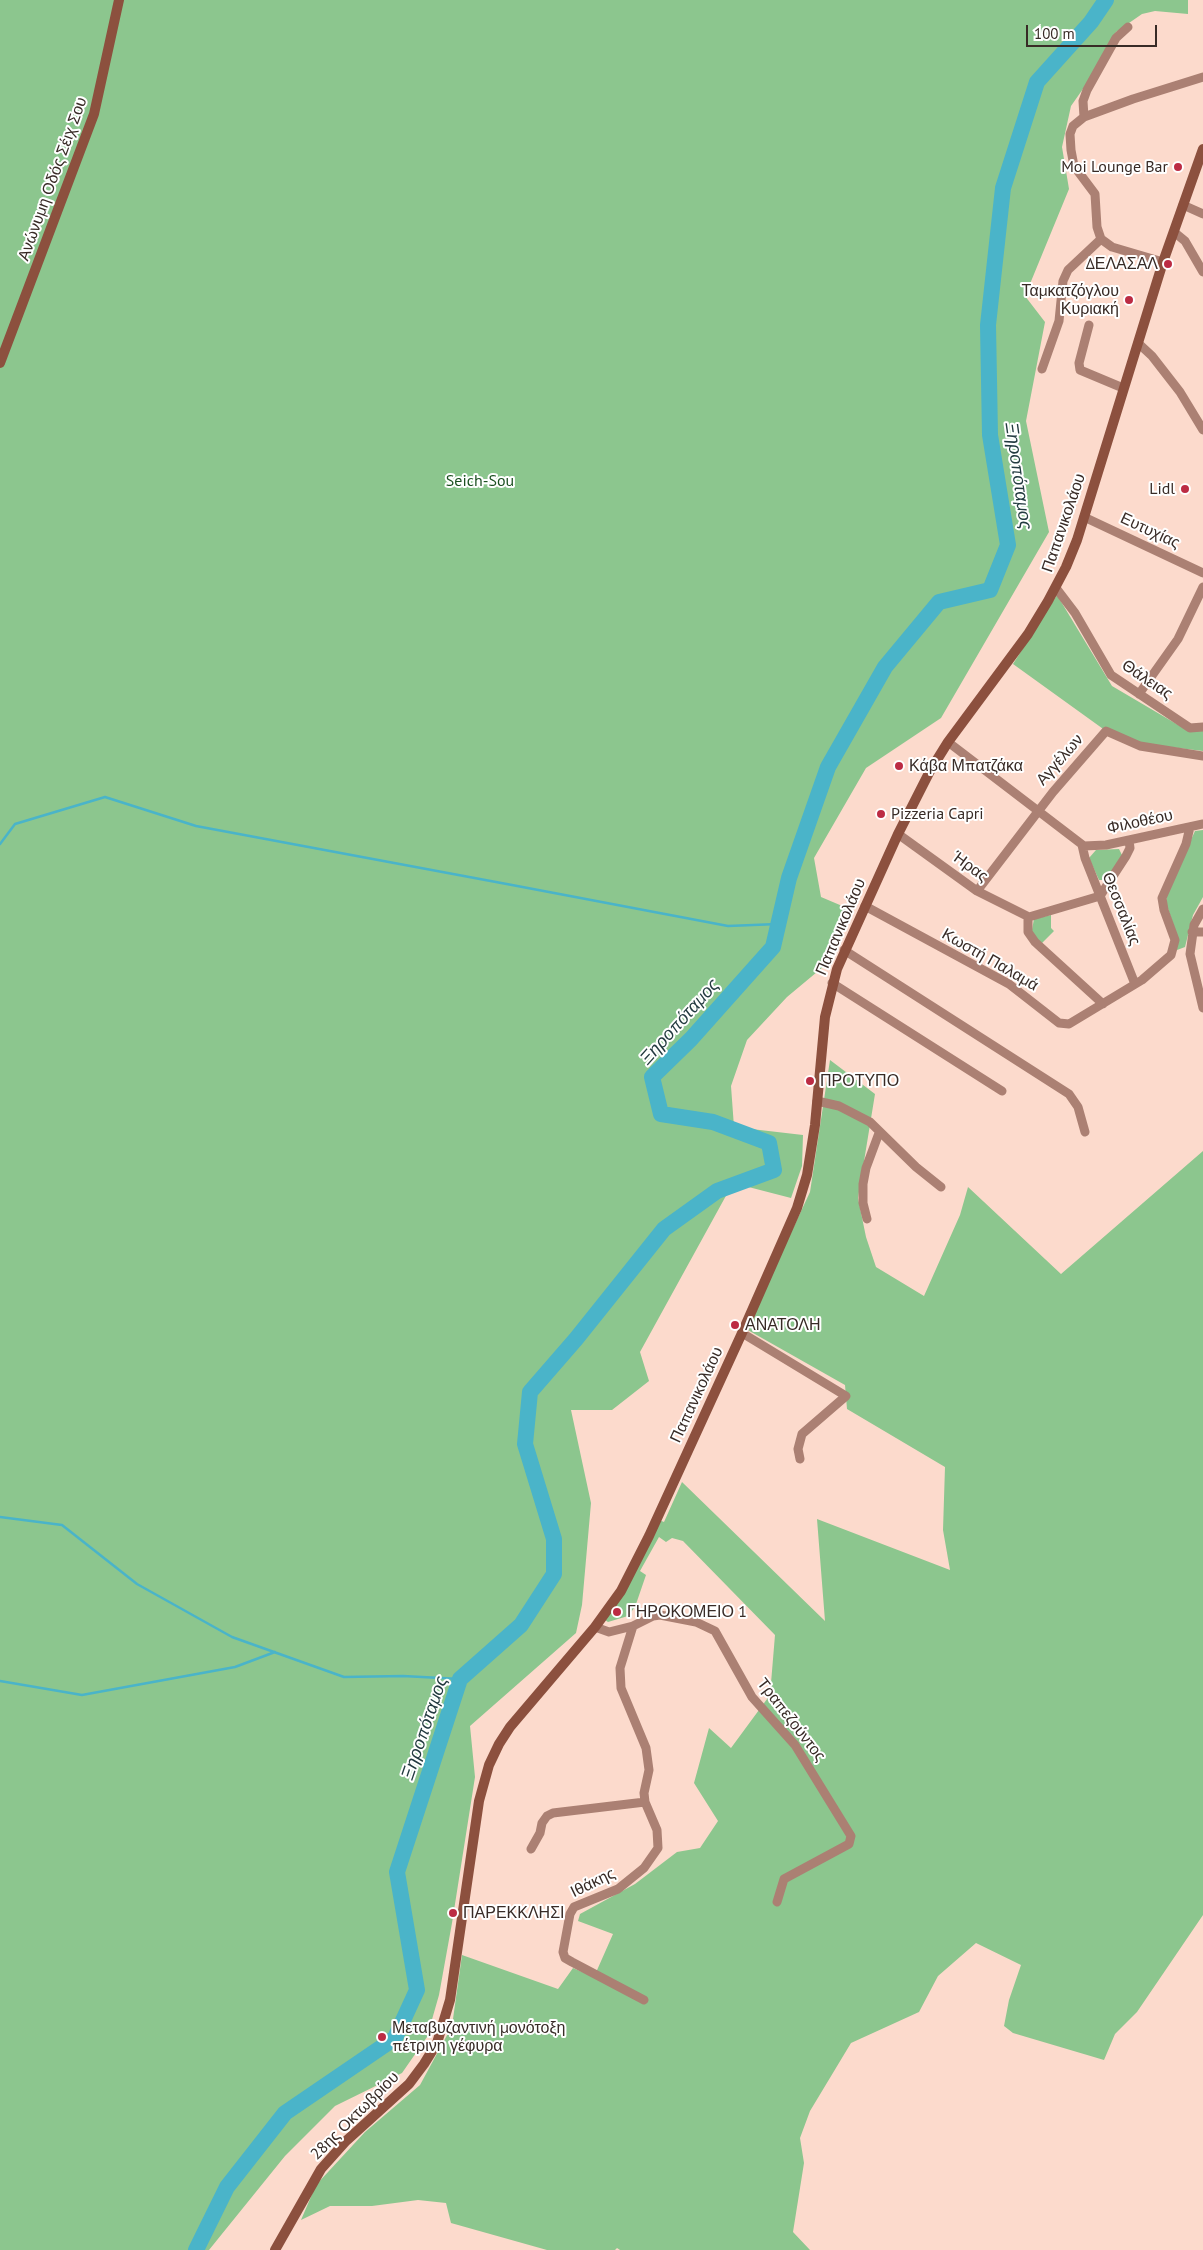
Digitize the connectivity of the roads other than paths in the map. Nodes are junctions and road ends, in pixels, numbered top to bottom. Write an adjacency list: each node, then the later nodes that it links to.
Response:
1 (119, 0): 14 (main road, Ανώνυμη Οδός Σέιχ Σου)
2 (1128, 27): 4 (street)
3 (1203, 76): 4 (street)
4 (1084, 117): 9 (street)
5 (1203, 150): 6 (main road, Παπανικολάου)
6 (1183, 205): 7 (street); 8 (main road, Παπανικολάου)
7 (1203, 214)
8 (1174, 232): 10 (main road, Παπανικολάου); 11 (street)
9 (1101, 239): 10 (street); 15 (street)
10 (1163, 262): 13 (main road, Παπανικολάου)
11 (1203, 272)
12 (1089, 325): 16 (street)
13 (1138, 343): 16 (main road, Παπανικολάου); 17 (street)
14 (0, 363)
15 (1042, 369)
16 (1124, 388): 18 (main road, Παπανικολάου)
17 (1203, 430)
18 (1084, 517): 19 (street, Ευτυχίας); 21 (main road, Παπανικολάου)
19 (1203, 572)
20 (1203, 587): 22 (street)
21 (1056, 588): 22 (street, Θάλειας); 24 (main road, Παπανικολάου)
22 (1139, 694): 23 (street, Θάλειας)
23 (1203, 727)
24 (948, 742): 26 (street); 29 (main road, Παπανικολάου)
25 (1203, 756): 26 (street, Αγγέλων)
26 (1038, 811): 31 (street); 32 (street, Αγγέλων)
27 (1203, 824): 28 (street, Φιλοθέου)
28 (1190, 827): 30 (street, Φιλοθέου); 41 (street, Κωστή Παλαμά)
29 (898, 834): 32 (street, Ήρας); 34 (main road, Παπανικολάου)
30 (1129, 840): 31 (street, Φιλοθέου); 33 (street)
31 (1082, 845): 33 (street, Θεσσαλίας)
32 (977, 891): 36 (street, Ήρας)
33 (1100, 896): 36 (street); 41 (street, Θεσσαλίας)
34 (865, 906): 39 (main road, Παπανικολάου); 42 (street, Κωστή Παλαμά)
35 (1203, 908): 37 (street)
36 (1028, 917): 42 (street)
37 (1192, 932): 38 (street); 43 (street)
38 (1203, 932)
39 (844, 950): 40 (main road, Παπανικολάου); 46 (street)
40 (832, 983): 44 (street); 45 (main road, Παπανικολάου)
41 (1135, 984): 42 (street, Κωστή Παλαμά)
42 (1103, 1004)
43 (1203, 1008)
44 (1002, 1091)
45 (817, 1101): 47 (street); 50 (main road, Παπανικολάου)
46 (1085, 1132)
47 (879, 1133): 48 (street); 49 (street)
48 (941, 1187)
49 (867, 1218)
50 (742, 1333): 51 (street); 53 (main road, Παπανικολάου)
51 (800, 1459)
52 (633, 1626): 53 (street); 55 (street, Ιθάκης); 57 (street, Τραπεζούντος)
53 (595, 1627): 54 (main road, Παπανικολάου)
54 (489, 1765): 59 (main road, 28ης Οκτωβρίου)
55 (645, 1802): 56 (street); 58 (street, Ιθάκης)
56 (531, 1849)
57 (777, 1902)
58 (644, 2000)
59 (274, 2250)

